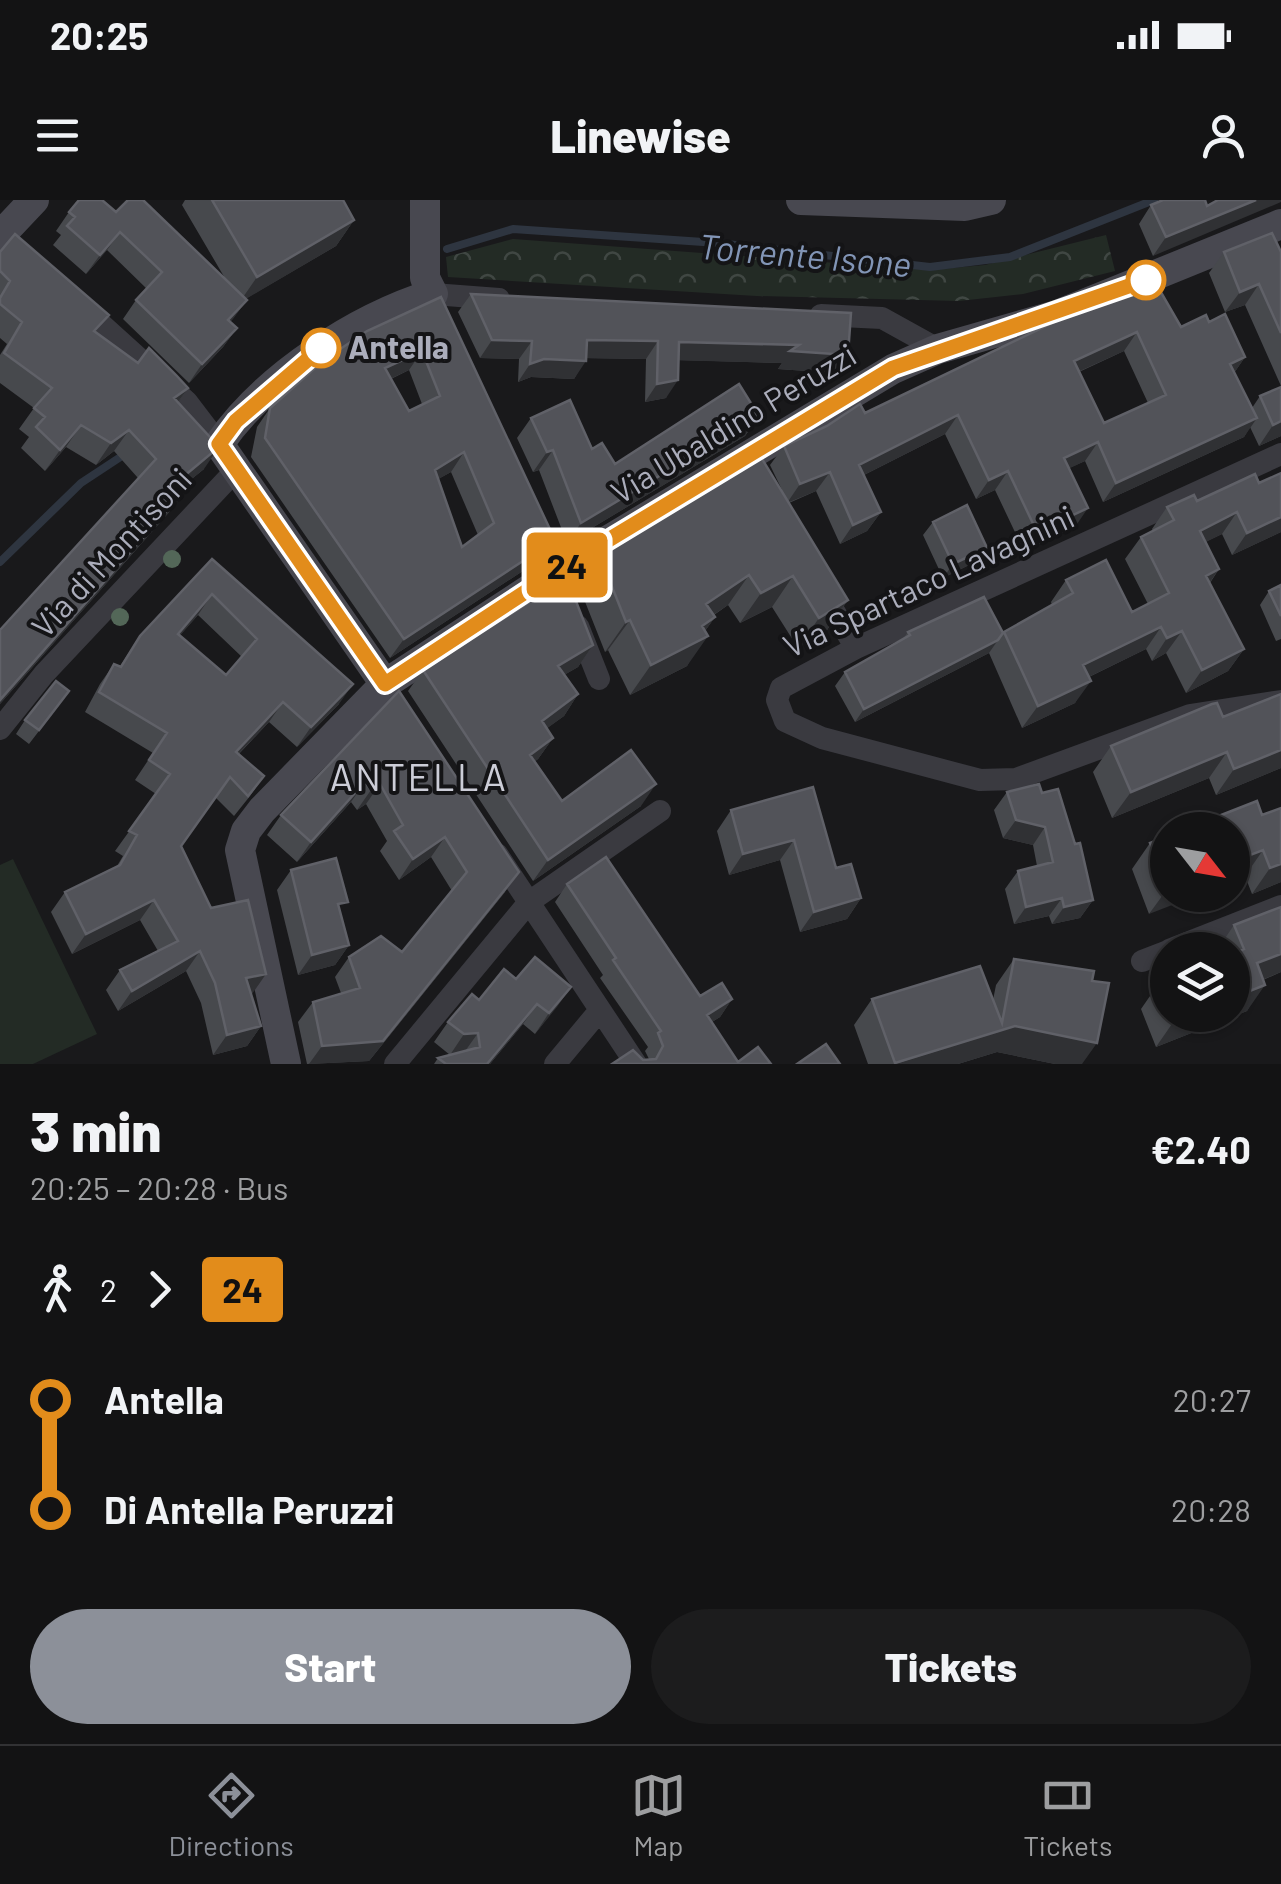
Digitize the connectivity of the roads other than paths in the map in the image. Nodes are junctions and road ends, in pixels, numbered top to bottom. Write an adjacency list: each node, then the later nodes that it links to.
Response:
1 (34, 200): 6 (street)
2 (425, 200): 8 (street)
3 (801, 200): 4 (street)
4 (973, 202)
5 (1280, 226): 12 (street, Via Ubaldino Peruzzi)
6 (9, 244)
7 (62, 290): 14 (street)
8 (433, 294): 9 (street); 11 (street); 14 (street)
9 (527, 301)
10 (804, 314): 12 (street)
11 (450, 326)
12 (938, 349): 15 (street, Via Ubaldino Peruzzi)
13 (1281, 454): 17 (street, Via Spartaco Lavagnini)
14 (227, 457): 19 (street); 21 (street, Via di Montisoni)
15 (559, 561): 18 (street); 19 (street, Via Ubaldino Peruzzi)
16 (804, 563): 17 (street)
17 (856, 648): 20 (street, Via Spartaco Lavagnini)
18 (599, 679)
19 (390, 692): 30 (street, Via Ubaldino Peruzzi)
20 (1281, 701)
21 (0, 730)
22 (660, 811): 24 (street)
23 (488, 840): 24 (street)
24 (529, 902): 29 (street); 31 (street)
25 (1281, 906): 26 (street)
26 (1214, 932)
27 (1150, 957): 28 (street)
28 (1142, 960)
29 (600, 1010): 32 (street); 33 (street)
30 (286, 1064)
31 (395, 1064)
32 (555, 1064)
33 (636, 1064)

